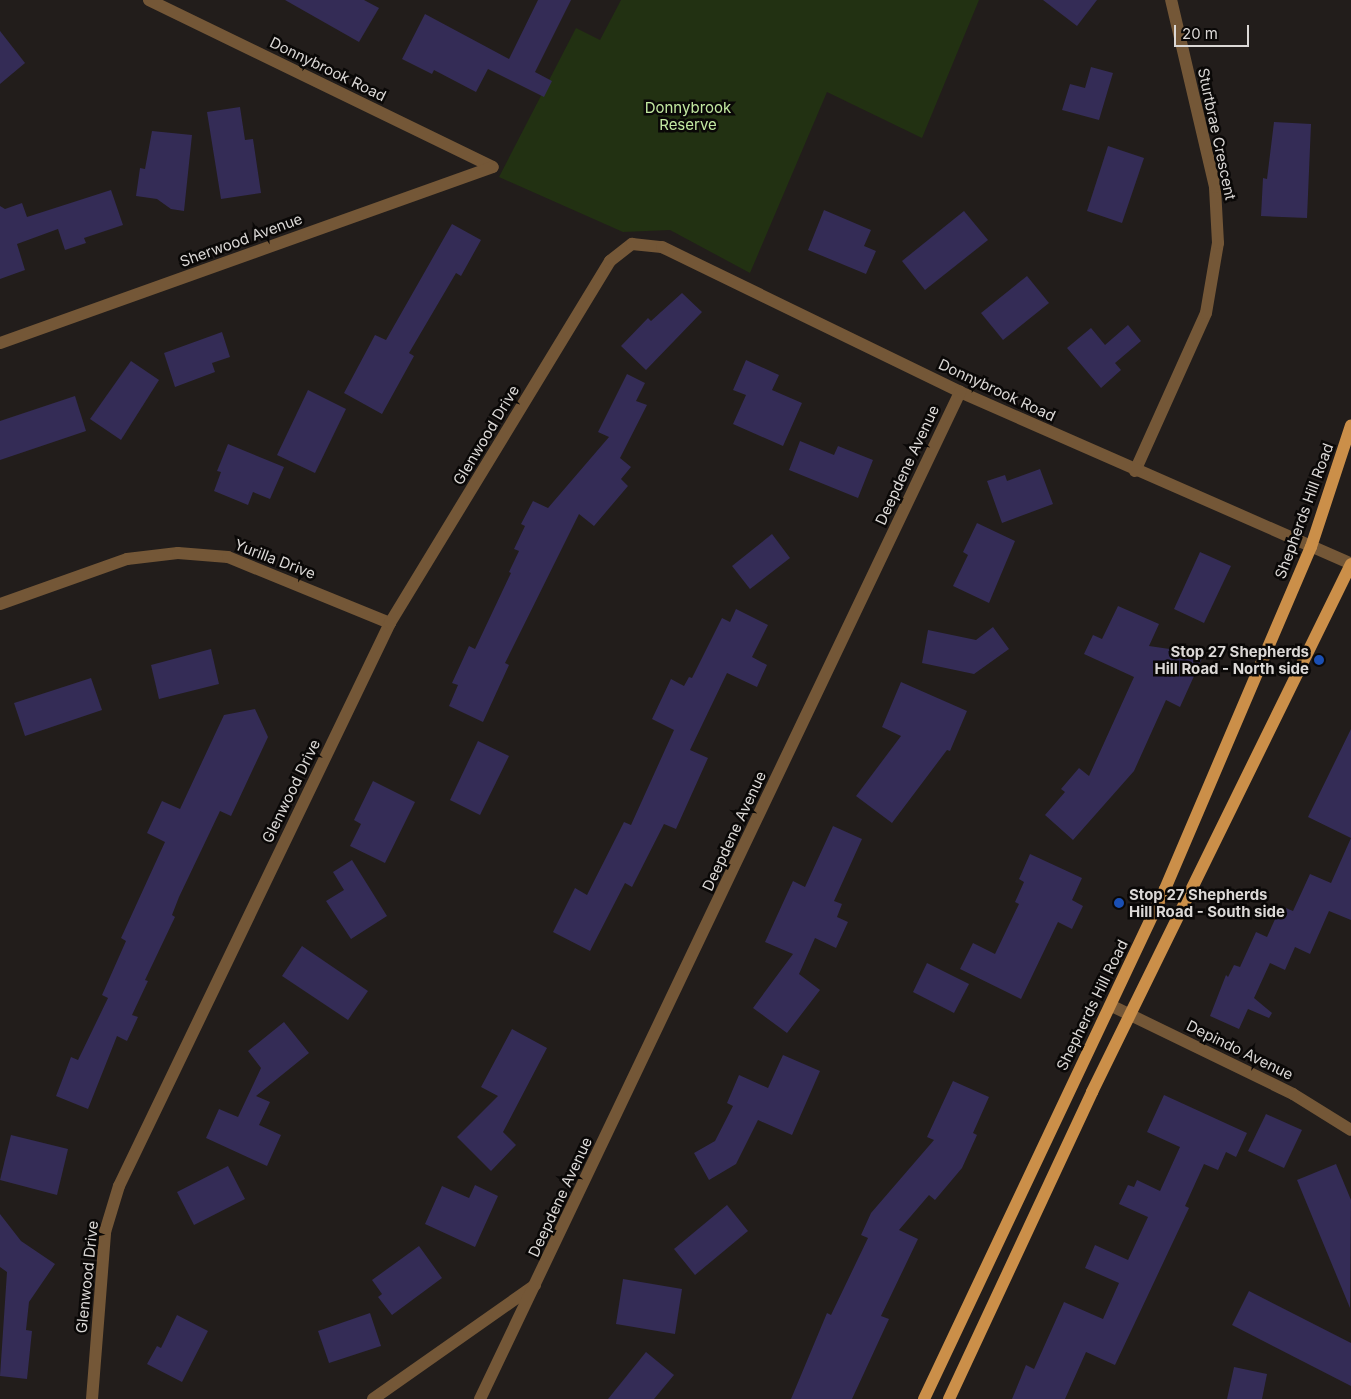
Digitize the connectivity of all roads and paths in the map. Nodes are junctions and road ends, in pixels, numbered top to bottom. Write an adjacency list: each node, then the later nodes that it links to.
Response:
1 (149, 0): 3 (street, Donnybrook Road)
2 (1171, 0): 8 (street, Sturtbrae Crescent)
3 (493, 167): 5 (street, Sherwood Avenue)
4 (632, 244): 6 (street, Donnybrook Road); 12 (street, Glenwood Drive)
5 (0, 342)
6 (960, 392): 8 (street, Donnybrook Road); 16 (street, Deepdene Avenue)
7 (1351, 425): 9 (main road, Shepherds Hill Road)
8 (1135, 471): 9 (street, Donnybrook Road)
9 (1311, 547): 10 (street, Donnybrook Road); 13 (main road, Shepherds Hill Road)
10 (1351, 564): 14 (main road)
11 (0, 604): 12 (street, Yurilla Drive)
12 (390, 623): 17 (street, Glenwood Drive)
13 (1112, 1006): 14 (street, Depindo Avenue); 20 (main road, Shepherds Hill Road)
14 (1130, 1015): 15 (street, Depindo Avenue); 21 (main road)
15 (1351, 1130)
16 (537, 1284): 18 (street, Deepdene Avenue); 19 (street, Deepdene Avenue)
17 (92, 1399)
18 (373, 1399)
19 (480, 1399)
20 (924, 1399)
21 (949, 1399)

